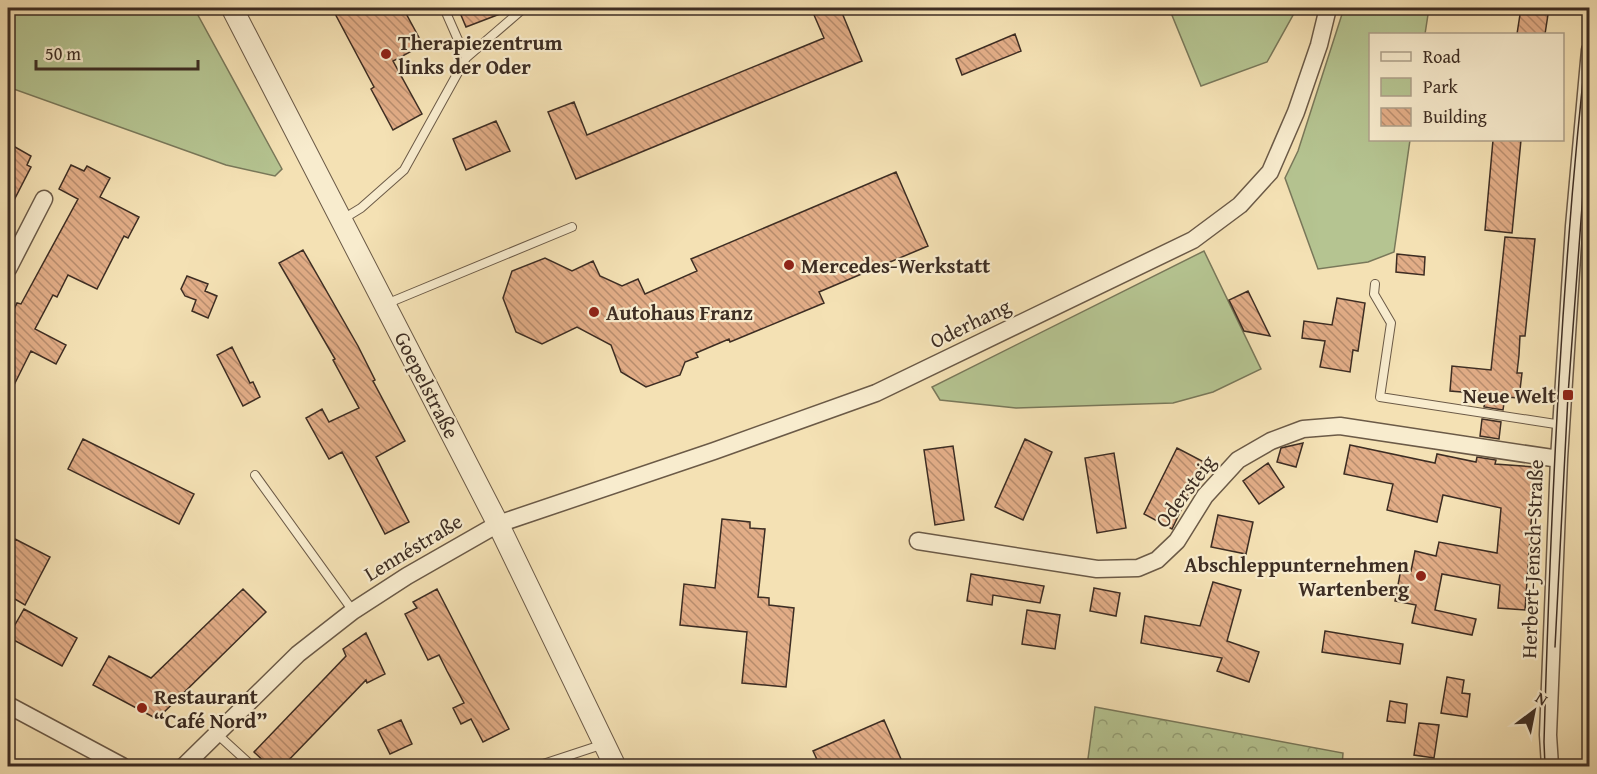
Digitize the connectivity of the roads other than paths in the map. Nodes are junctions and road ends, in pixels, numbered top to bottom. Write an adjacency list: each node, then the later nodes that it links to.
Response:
1 (232, 8): 8 (street, Goepelstraße)
2 (444, 8): 6 (lane)
3 (524, 8): 6 (lane)
4 (1328, 8): 16 (street, Oderhang)
5 (1590, 50): 13 (street, Herbert-Jensch-Straße)
6 (466, 58): 8 (lane)
7 (44, 199): 10 (street)
8 (342, 220): 12 (street, Goepelstraße)
9 (572, 227): 12 (lane)
10 (8, 269)
11 (1375, 284): 13 (lane)
12 (386, 304): 16 (street, Goepelstraße)
13 (1562, 426): 14 (street, Herbert-Jensch-Straße)
14 (1559, 459): 17 (street, Odersteig); 27 (street, Herbert-Jensch-Straße)
15 (255, 475): 18 (lane, Lennéstraße)
16 (498, 524): 18 (street, Lennéstraße); 21 (street, Goepelstraße)
17 (918, 541)
18 (353, 611): 20 (street, Lennéstraße)
19 (8, 705): 22 (street)
20 (217, 734): 23 (street, Lennéstraße); 24 (lane)
21 (605, 744): 25 (lane); 26 (street, Goepelstraße)
22 (122, 766)
23 (184, 766)
24 (252, 766)
25 (537, 766)
26 (615, 766)
27 (1550, 766)

